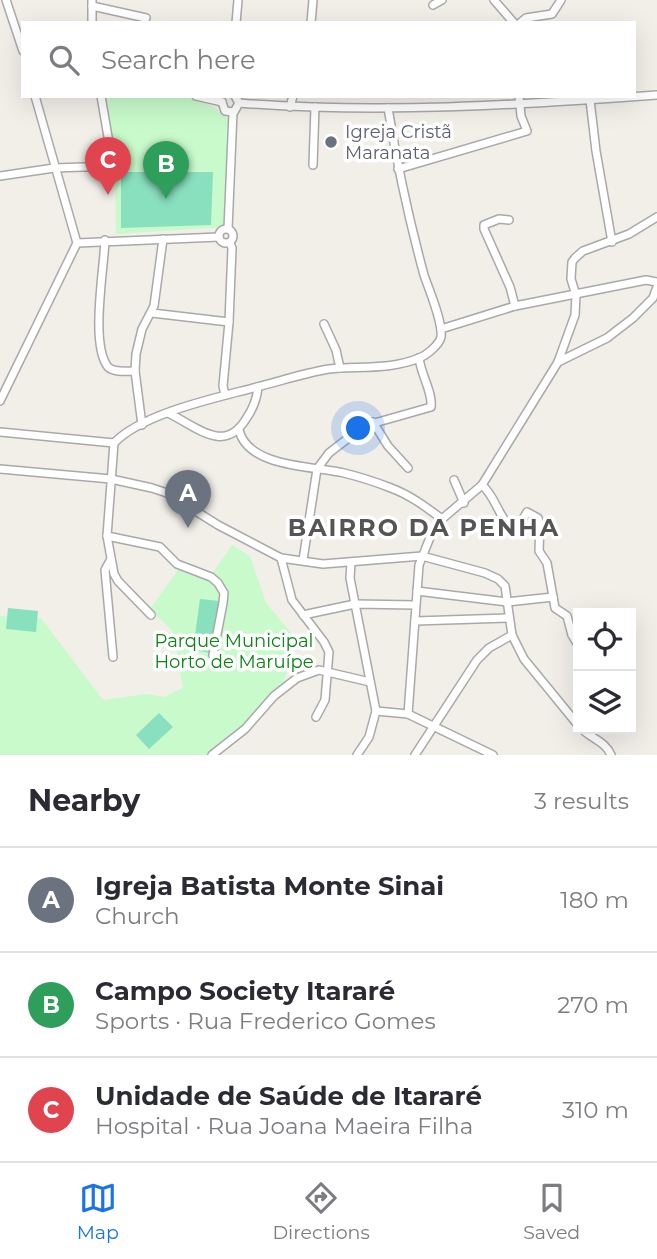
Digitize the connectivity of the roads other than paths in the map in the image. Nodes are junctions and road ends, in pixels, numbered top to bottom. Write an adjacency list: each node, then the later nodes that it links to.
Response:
1 (6, 0): 9 (street)
2 (238, 0): 13 (street)
3 (313, 0): 14 (street)
4 (442, 0): 8 (street)
5 (494, 0): 15 (street)
6 (561, 0): 16 (street)
7 (92, 3): 10 (street); 12 (street)
8 (433, 5)
9 (12, 18): 11 (street); 17 (street)
10 (146, 18)
11 (0, 19)
12 (92, 21)
13 (236, 21)
14 (311, 21)
15 (512, 21)
16 (522, 21)
17 (21, 45)
18 (657, 95): 19 (street)
19 (636, 97)
20 (36, 98): 33 (street)
21 (102, 98): 33 (street)
22 (292, 98): 28 (street)
23 (617, 98): 27 (street)
24 (225, 99): 31 (street)
25 (237, 100): 28 (street); 31 (street)
26 (519, 100): 27 (street); 30 (street); 34 (street)
27 (590, 100): 42 (street)
28 (290, 107): 29 (street)
29 (315, 107): 30 (street); 32 (street)
30 (388, 108): 34 (street)
31 (233, 113): 38 (street)
32 (313, 165)
33 (54, 168): 35 (street); 43 (street)
34 (398, 169): 51 (street)
35 (0, 176)
36 (657, 217): 42 (street)
37 (509, 220): 47 (street)
38 (228, 229): 39 (street); 44 (street)
39 (219, 237): 40 (street); 44 (street)
40 (163, 239): 41 (street); 48 (street)
41 (104, 240): 43 (street); 55 (street)
42 (612, 242): 46 (street)
43 (77, 243): 58 (street)
44 (230, 243): 49 (street)
45 (657, 284): 46 (street); 53 (street)
46 (576, 295): 47 (street); 53 (street)
47 (515, 306): 51 (street)
48 (152, 313): 49 (street); 55 (street)
49 (229, 322): 57 (street)
50 (324, 324): 54 (street)
51 (441, 329): 52 (street)
52 (419, 358): 54 (street); 60 (street)
53 (558, 362): 70 (street)
54 (340, 368): 56 (street)
55 (135, 371): 61 (street)
56 (258, 387): 57 (street); 62 (street)
57 (225, 395): 59 (street)
58 (0, 401)
59 (168, 413): 61 (street); 62 (street)
60 (373, 422): 65 (street); 67 (street)
61 (142, 425): 64 (street)
62 (239, 430): 67 (street)
63 (0, 432): 64 (street)
64 (114, 443): 68 (street)
65 (408, 468)
66 (0, 469): 68 (street)
67 (317, 469): 72 (street); 77 (street)
68 (111, 479): 73 (street); 75 (street)
69 (454, 480): 71 (street)
70 (482, 485): 71 (street); 80 (street)
71 (464, 503): 72 (street)
72 (442, 519): 74 (street)
73 (107, 536): 76 (street); 90 (street)
74 (422, 556): 78 (street); 79 (street); 81 (street)
75 (281, 558): 77 (street); 85 (street)
76 (111, 559): 84 (street); 91 (street)
77 (303, 560): 78 (street)
78 (351, 563): 82 (street)
79 (417, 591): 81 (street); 83 (street)
80 (553, 597): 81 (street); 89 (street)
81 (507, 602): 86 (street)
82 (355, 604): 83 (street); 85 (street); 93 (street)
83 (415, 605): 87 (street)
84 (151, 615)
85 (303, 615): 92 (street)
86 (508, 618): 87 (street); 88 (street)
87 (415, 621): 94 (street)
88 (512, 635): 97 (street); 98 (street)
89 (573, 637)
90 (213, 655)
91 (114, 657)
92 (329, 672): 93 (street); 96 (street); 100 (street)
93 (370, 682): 95 (street)
94 (408, 711): 95 (street); 98 (street)
95 (376, 712): 101 (street)
96 (316, 717)
97 (573, 718)
98 (434, 726): 102 (street); 103 (street)
99 (586, 734): 104 (street)
100 (212, 755)
101 (357, 755)
102 (415, 755)
103 (494, 755)
104 (611, 755)

